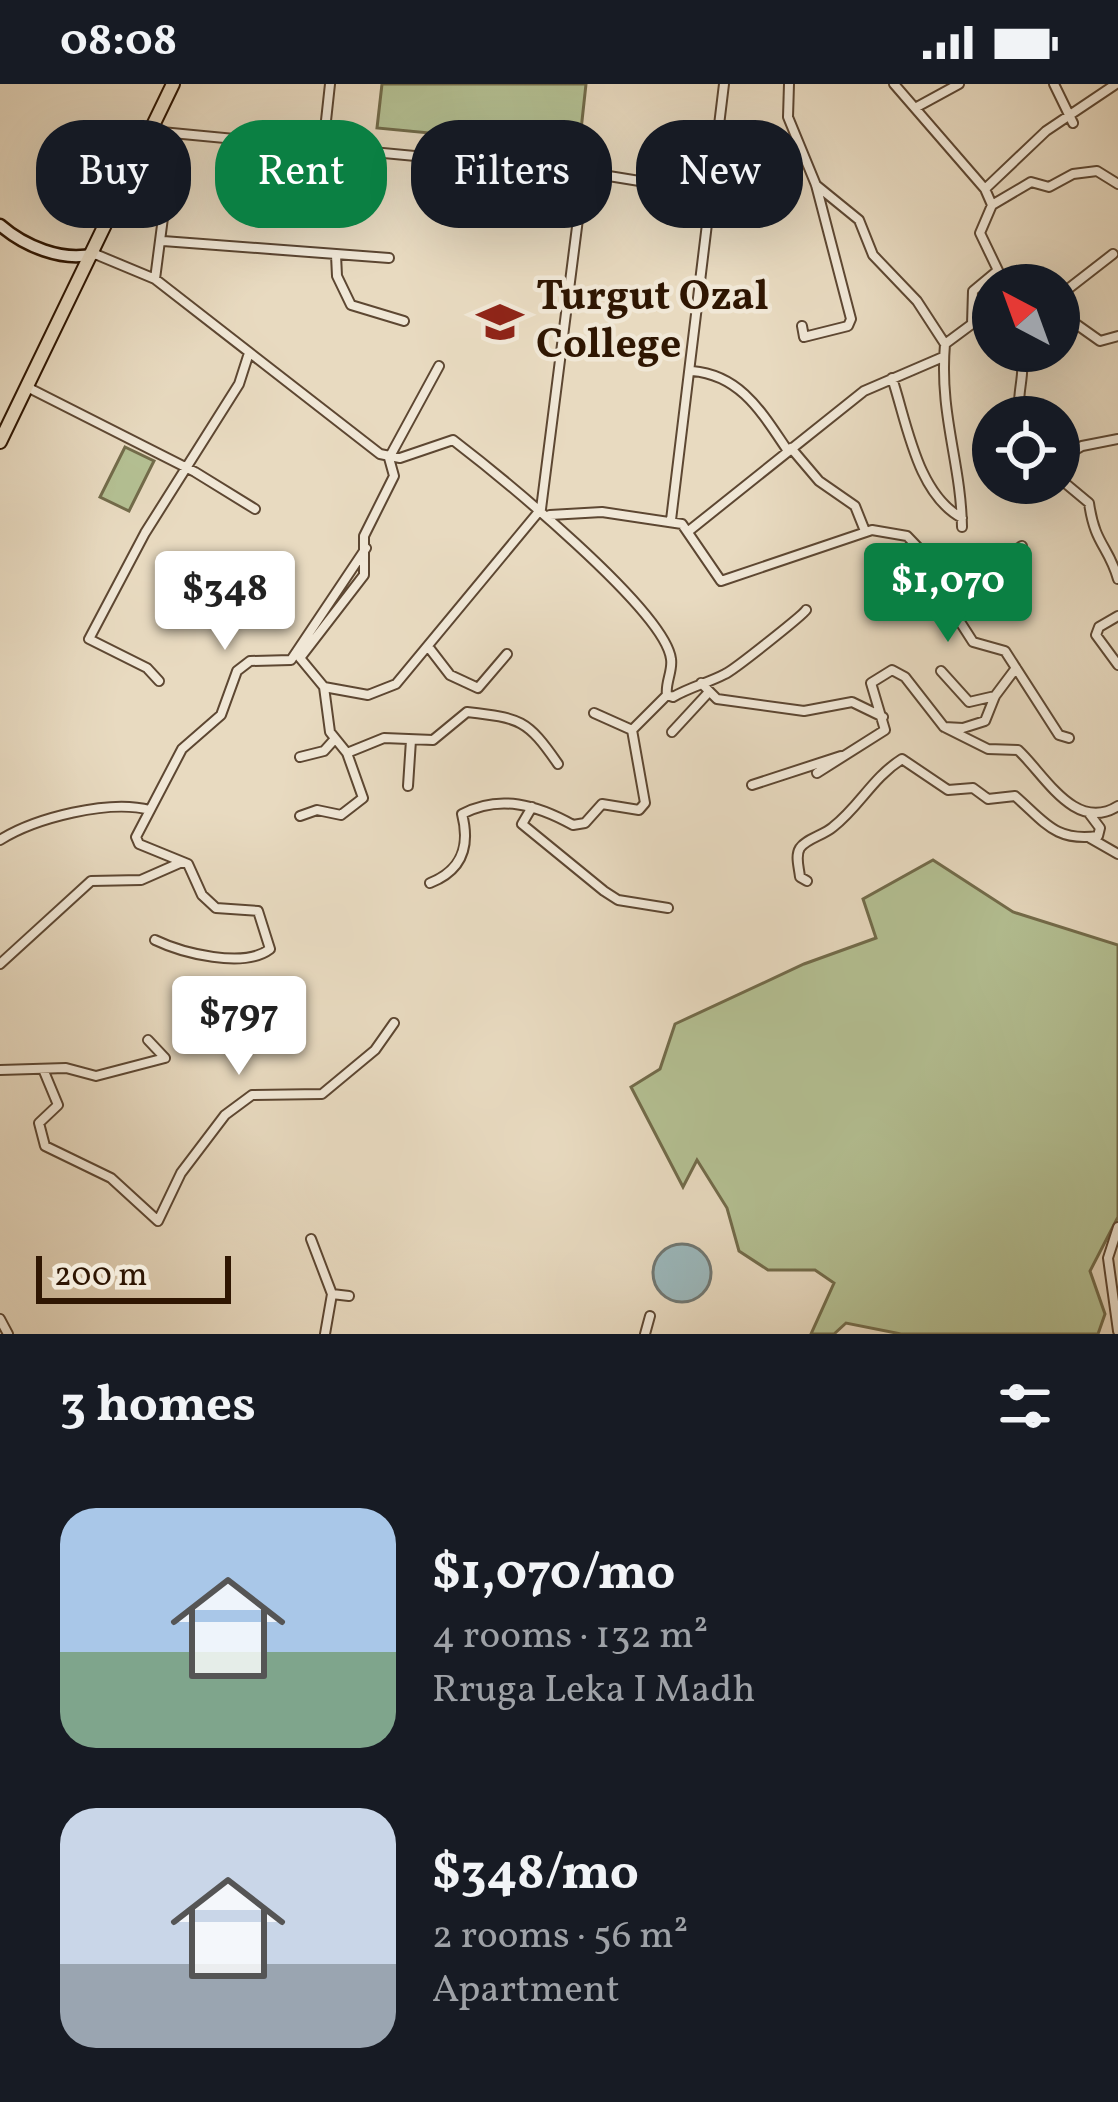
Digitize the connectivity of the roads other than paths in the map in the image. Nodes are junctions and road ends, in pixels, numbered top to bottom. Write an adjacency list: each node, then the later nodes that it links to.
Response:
1 (169, 84): 11 (main road); 25 (main road)
2 (330, 84): 12 (street)
3 (724, 84): 13 (street)
4 (789, 84): 15 (street)
5 (894, 84): 9 (street)
6 (959, 84): 9 (street)
7 (1054, 84): 10 (street)
8 (1116, 84): 10 (street)
9 (915, 109): 16 (street)
10 (1070, 118): 16 (street)
11 (156, 120)
12 (326, 120)
13 (720, 120)
14 (1118, 184): 17 (street)
15 (816, 185): 33 (street); 36 (street)
16 (985, 189): 17 (street)
17 (992, 205): 28 (street)
18 (0, 225): 25 (main road)
19 (104, 228): 25 (main road)
20 (163, 228): 23 (street)
21 (577, 228): 51 (street)
22 (708, 228): 40 (street)
23 (163, 241): 26 (street); 29 (street)
24 (1113, 254): 30 (street)
25 (90, 255): 29 (street); 42 (main road); 43 (main road)
26 (336, 255): 27 (street); 31 (street)
27 (389, 258)
28 (994, 264)
29 (155, 279): 37 (street)
30 (1080, 280)
31 (404, 322)
32 (972, 325): 36 (street)
33 (802, 326)
34 (1080, 327): 35 (street)
35 (1118, 336)
36 (945, 344): 38 (street)
37 (248, 356): 48 (street); 49 (street)
38 (943, 357): 41 (street); 41 (street)
39 (439, 366): 48 (street)
40 (692, 371): 47 (street); 54 (street)
41 (892, 379): 47 (street)
42 (28, 387): 45 (main road); 49 (street)
43 (0, 432)
44 (1118, 440): 46 (street)
45 (0, 442)
46 (1080, 447)
47 (790, 450): 55 (street); 56 (street)
48 (389, 458): 51 (street); 58 (street)
49 (187, 467): 52 (street); 69 (street)
50 (1080, 496): 59 (street)
51 (541, 508): 53 (street); 64 (street)
52 (255, 509)
53 (550, 515): 54 (street); 73 (street)
54 (671, 520): 55 (street)
55 (690, 530): 56 (street)
56 (866, 531): 61 (street)
57 (1022, 546): 61 (street)
58 (367, 553): 71 (street); 92 (street)
59 (1116, 557): 60 (street)
60 (1118, 579)
61 (956, 586): 67 (street)
62 (806, 610): 70 (street)
63 (1118, 616): 66 (street)
64 (430, 649): 65 (street); 71 (street)
65 (507, 654)
66 (1118, 665)
67 (1016, 668): 74 (street); 80 (street)
68 (940, 671): 74 (street)
69 (159, 681)
70 (701, 683): 72 (street); 73 (street)
71 (324, 687): 82 (street)
72 (708, 693): 76 (street); 79 (street)
73 (667, 695): 78 (street)
74 (995, 696): 77 (street)
75 (594, 713): 78 (street)
76 (884, 717): 77 (street); 84 (street)
77 (944, 727): 93 (street)
78 (632, 730): 91 (street)
79 (673, 732)
80 (1069, 738)
81 (411, 740): 83 (street); 86 (street); 89 (street)
82 (333, 741): 83 (street); 85 (street)
83 (347, 753): 94 (street)
84 (848, 755): 87 (street); 88 (street)
85 (300, 758)
86 (558, 764)
87 (818, 773)
88 (752, 785)
89 (408, 786)
90 (1118, 806): 93 (street)
91 (532, 807): 100 (street); 101 (street)
92 (150, 810): 96 (street); 98 (street)
93 (1088, 812): 95 (street)
94 (300, 816)
95 (1088, 837): 97 (street); 99 (street)
96 (0, 840)
97 (1118, 854)
98 (182, 862): 102 (street); 103 (street)
99 (807, 881)
100 (430, 883)
101 (668, 908)
102 (155, 940)
103 (0, 964)
104 (394, 1023): 106 (street)
105 (148, 1040): 106 (street)
106 (43, 1069): 107 (street)
107 (0, 1070)
108 (1118, 1227): 114 (street)
109 (311, 1239): 110 (street)
110 (332, 1294): 111 (street); 116 (street)
111 (349, 1296)
112 (650, 1316): 117 (street)
113 (0, 1319): 115 (street)
114 (1118, 1330)
115 (8, 1334)
116 (325, 1334)
117 (645, 1334)

